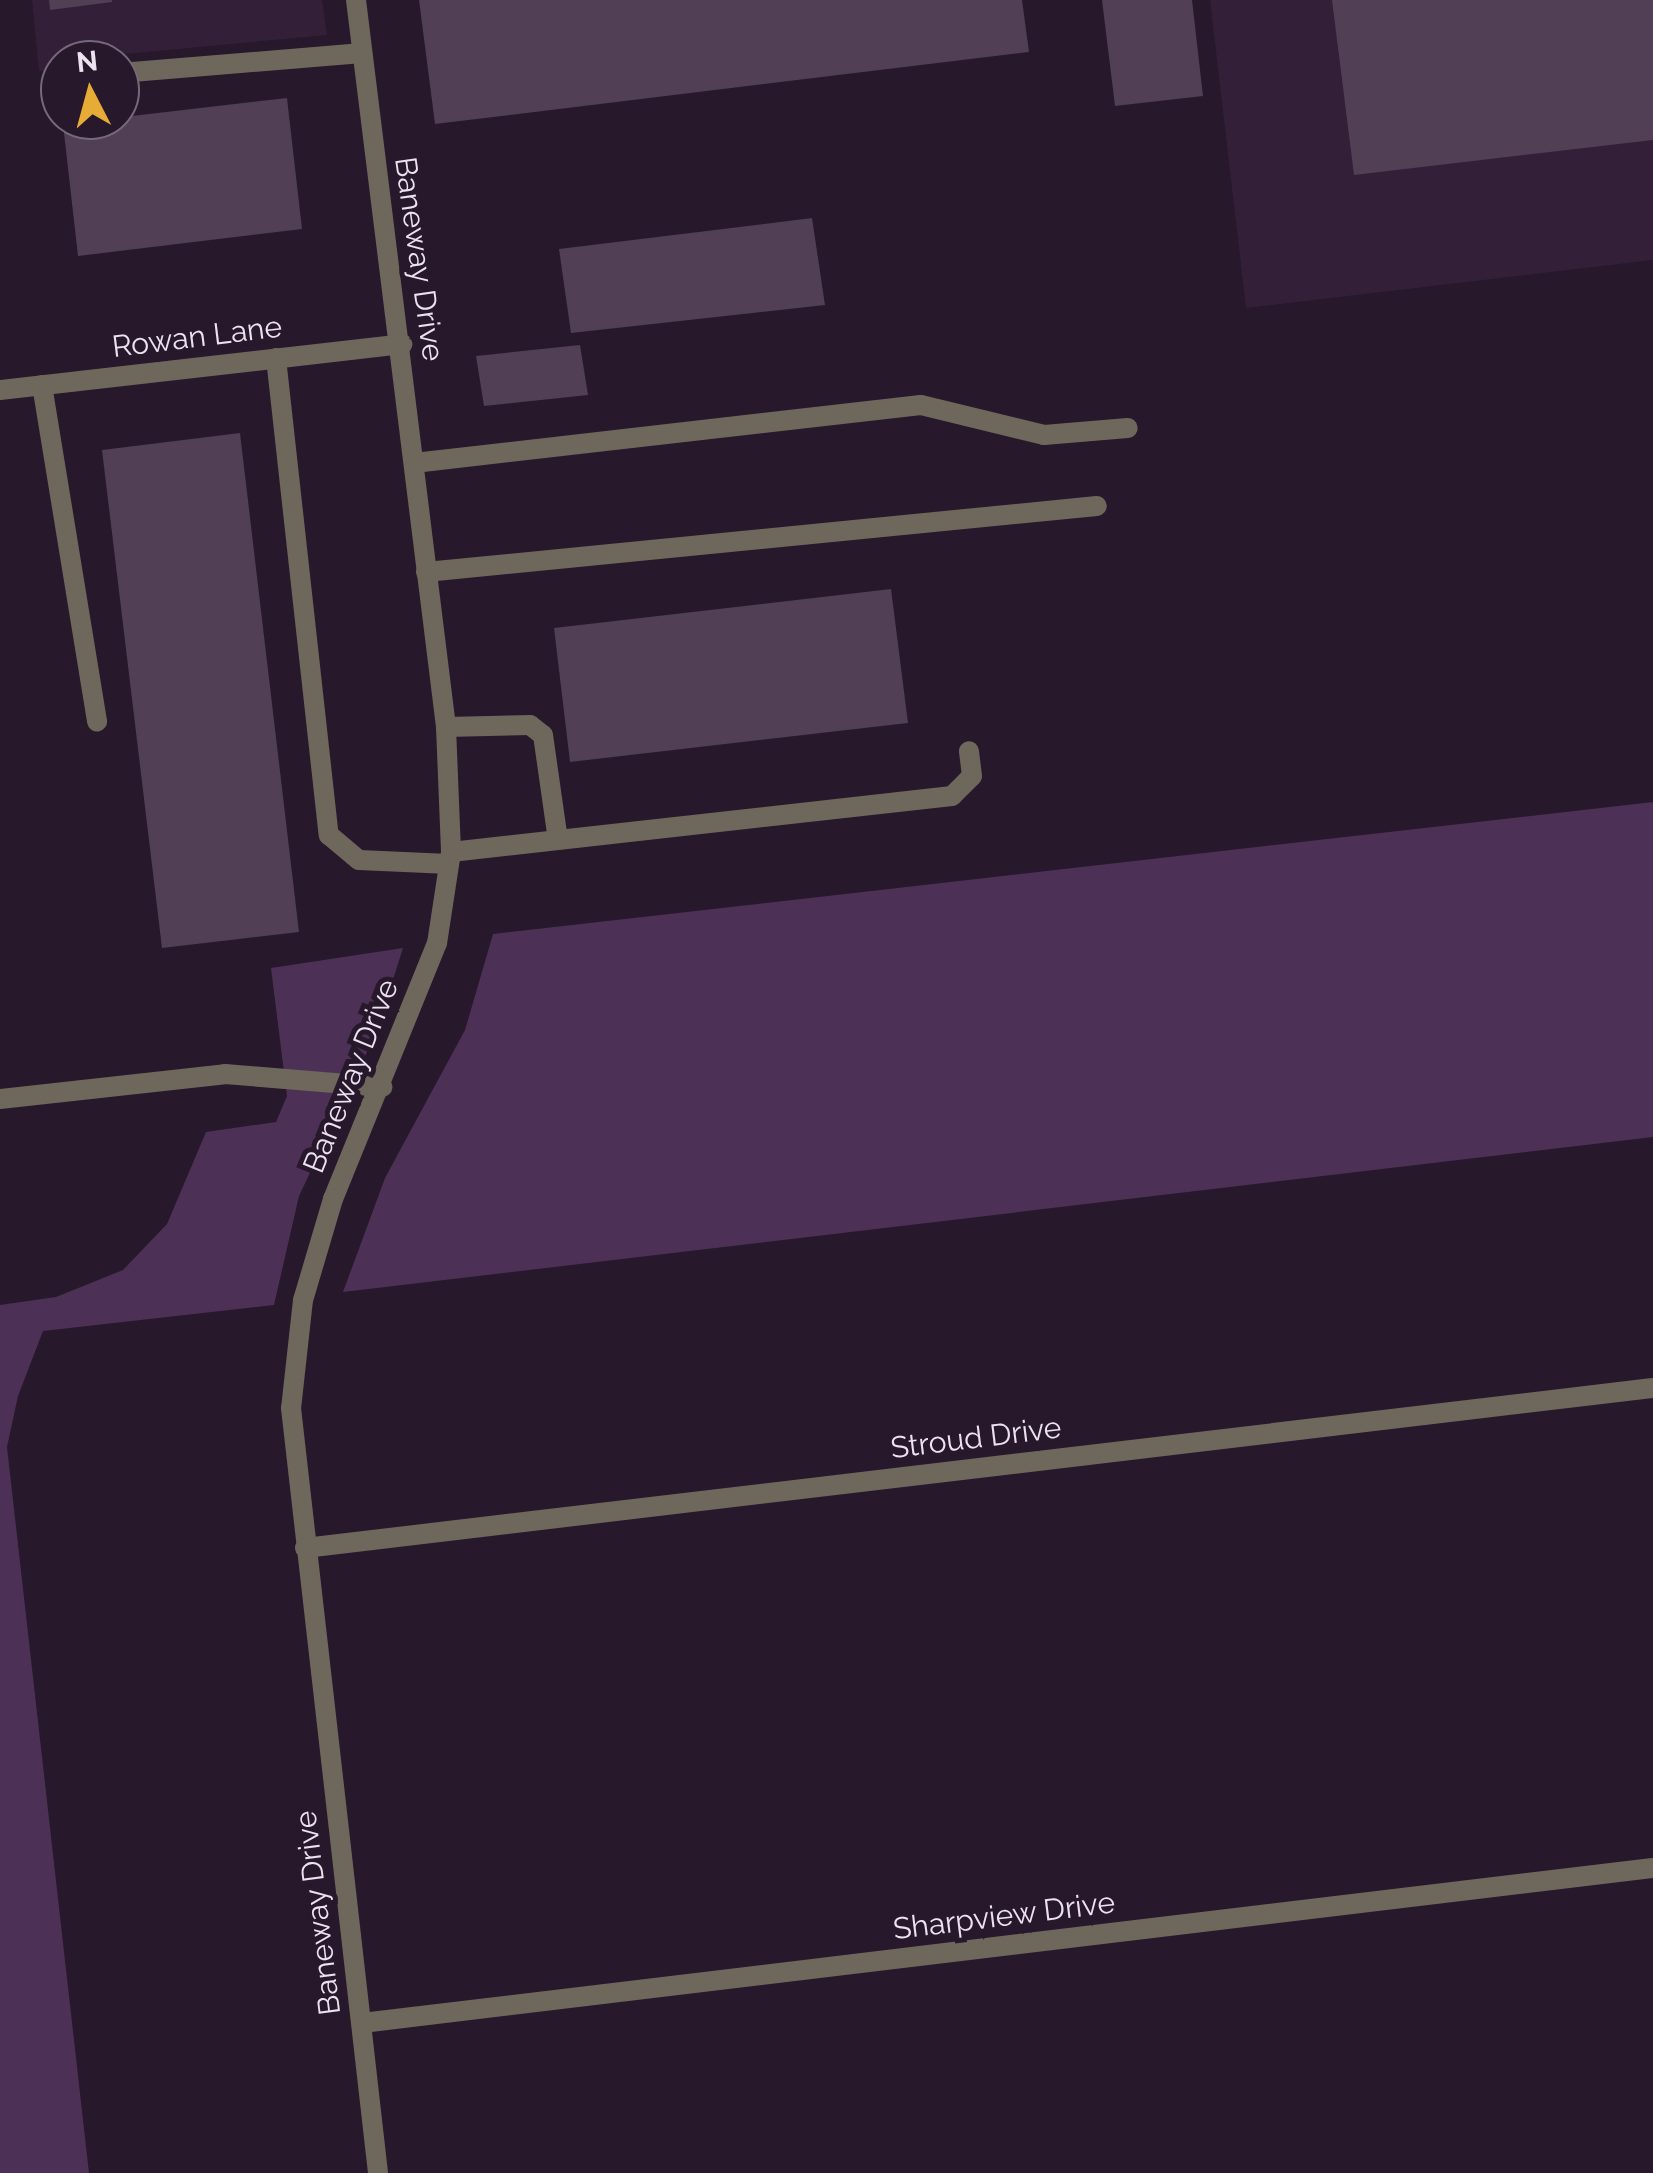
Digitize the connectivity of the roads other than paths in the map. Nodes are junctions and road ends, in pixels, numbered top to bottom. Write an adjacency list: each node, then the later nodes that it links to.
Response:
1 (356, 0): 2 (street, Baneway Drive)
2 (362, 53): 3 (street); 4 (street, Baneway Drive)
3 (140, 71)
4 (402, 344): 5 (street, Rowan Lane); 9 (street, Baneway Drive)
5 (276, 358): 6 (street, Rowan Lane); 16 (street)
6 (42, 386): 7 (street, Rowan Lane); 12 (street)
7 (0, 390)
8 (1128, 428): 9 (street)
9 (414, 463): 11 (street, Baneway Drive)
10 (1098, 506): 11 (street)
11 (426, 572): 13 (street, Baneway Drive)
12 (97, 722)
13 (446, 727): 15 (street); 16 (street, Baneway Drive)
14 (969, 750): 15 (street)
15 (558, 840): 16 (street)
16 (450, 858): 17 (street, Baneway Drive)
17 (382, 1088): 18 (street); 20 (street, Baneway Drive)
18 (0, 1100)
19 (1653, 1388): 20 (street, Stroud Drive)
20 (305, 1548): 22 (street, Baneway Drive)
21 (1653, 1868): 22 (street, Sharpview Drive)
22 (362, 2023): 23 (street, Baneway Drive)
23 (378, 2173)

